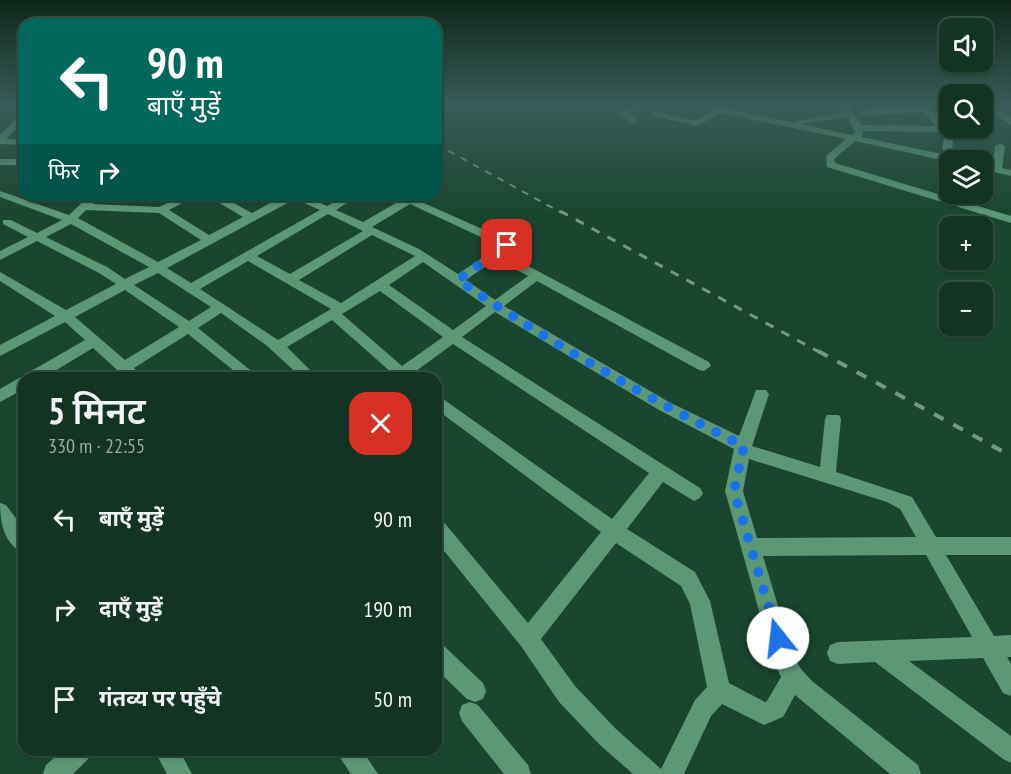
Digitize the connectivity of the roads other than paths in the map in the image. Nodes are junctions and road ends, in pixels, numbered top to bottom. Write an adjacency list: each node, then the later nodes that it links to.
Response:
1 (1, 140): 4 (street)
2 (850, 140): 30 (street)
3 (883, 140): 8 (street)
4 (18, 142)
5 (18, 143): 7 (street)
6 (1000, 146): 12 (street)
7 (0, 154)
8 (939, 156)
9 (0, 162): 10 (street)
10 (18, 162)
11 (993, 168): 12 (street)
12 (997, 169): 13 (street)
13 (1011, 172)
14 (0, 194): 15 (street)
15 (18, 198)
16 (28, 201): 29 (street)
17 (90, 201): 25 (street)
18 (180, 201): 26 (street)
19 (222, 201): 28 (street)
20 (283, 201): 28 (street)
21 (308, 201): 27 (street)
22 (344, 201): 27 (street)
23 (407, 201): 32 (street)
24 (421, 201): 36 (street)
25 (84, 207): 26 (street); 29 (street)
26 (161, 210): 35 (street)
27 (328, 210): 32 (street); 39 (street)
28 (251, 217): 35 (street)
29 (70, 220): 34 (street); 41 (street)
30 (1011, 220)
31 (7, 222): 34 (street)
32 (369, 228): 40 (street); 44 (street)
33 (521, 236): 36 (street)
34 (37, 237): 38 (street); 46 (street)
35 (209, 240): 41 (street)
36 (507, 245): 37 (street)
37 (496, 254): 43 (street); 45 (street)
38 (0, 256)
39 (249, 256): 44 (street); 48 (street)
40 (423, 256): 45 (street); 47 (street)
41 (159, 267): 46 (street); 48 (street)
42 (0, 276): 52 (street)
43 (536, 276): 49 (street); 58 (street)
44 (290, 280): 51 (street)
45 (458, 280): 49 (street)
46 (126, 284): 52 (street); 53 (street)
47 (380, 285): 51 (street); 54 (street)
48 (192, 288): 50 (street)
49 (495, 306): 54 (street); 71 (street)
50 (221, 307): 53 (street); 56 (street)
51 (337, 312): 56 (street); 64 (street)
52 (65, 317): 55 (street); 57 (street)
53 (188, 327): 59 (street); 62 (street)
54 (452, 337): 65 (street); 72 (street)
55 (93, 342): 59 (street); 60 (street)
56 (279, 346): 63 (street)
57 (0, 351)
58 (704, 366)
59 (123, 368): 61 (street)
60 (41, 372)
61 (128, 372)
62 (245, 372)
63 (305, 372)
64 (397, 372)
65 (408, 372)
66 (18, 386): 68 (street)
67 (761, 394): 71 (street)
68 (0, 396)
69 (442, 404): 76 (street)
70 (833, 419): 73 (street)
71 (743, 448): 73 (street); 80 (street)
72 (660, 473): 74 (street); 76 (street)
73 (827, 477): 81 (street)
74 (694, 493)
75 (0, 511): 78 (street)
76 (614, 531): 82 (street); 90 (street)
77 (442, 533): 82 (street)
78 (18, 536)
79 (1011, 546): 81 (street)
80 (752, 547): 81 (street); 88 (street)
81 (932, 547): 84 (street)
82 (528, 639): 99 (street)
83 (1011, 646): 84 (street)
84 (989, 648): 85 (street); 89 (street)
85 (878, 651): 86 (street); 91 (street)
86 (838, 652)
87 (442, 662): 98 (street)
88 (793, 677): 90 (street); 101 (street)
89 (1011, 684)
90 (718, 690): 100 (street)
91 (1011, 751)
92 (74, 756): 95 (street)
93 (170, 756): 96 (street)
94 (352, 756): 97 (street)
95 (55, 774)
96 (180, 774)
97 (366, 774)
98 (519, 774)
99 (651, 774)
100 (671, 774)
101 (909, 774)

